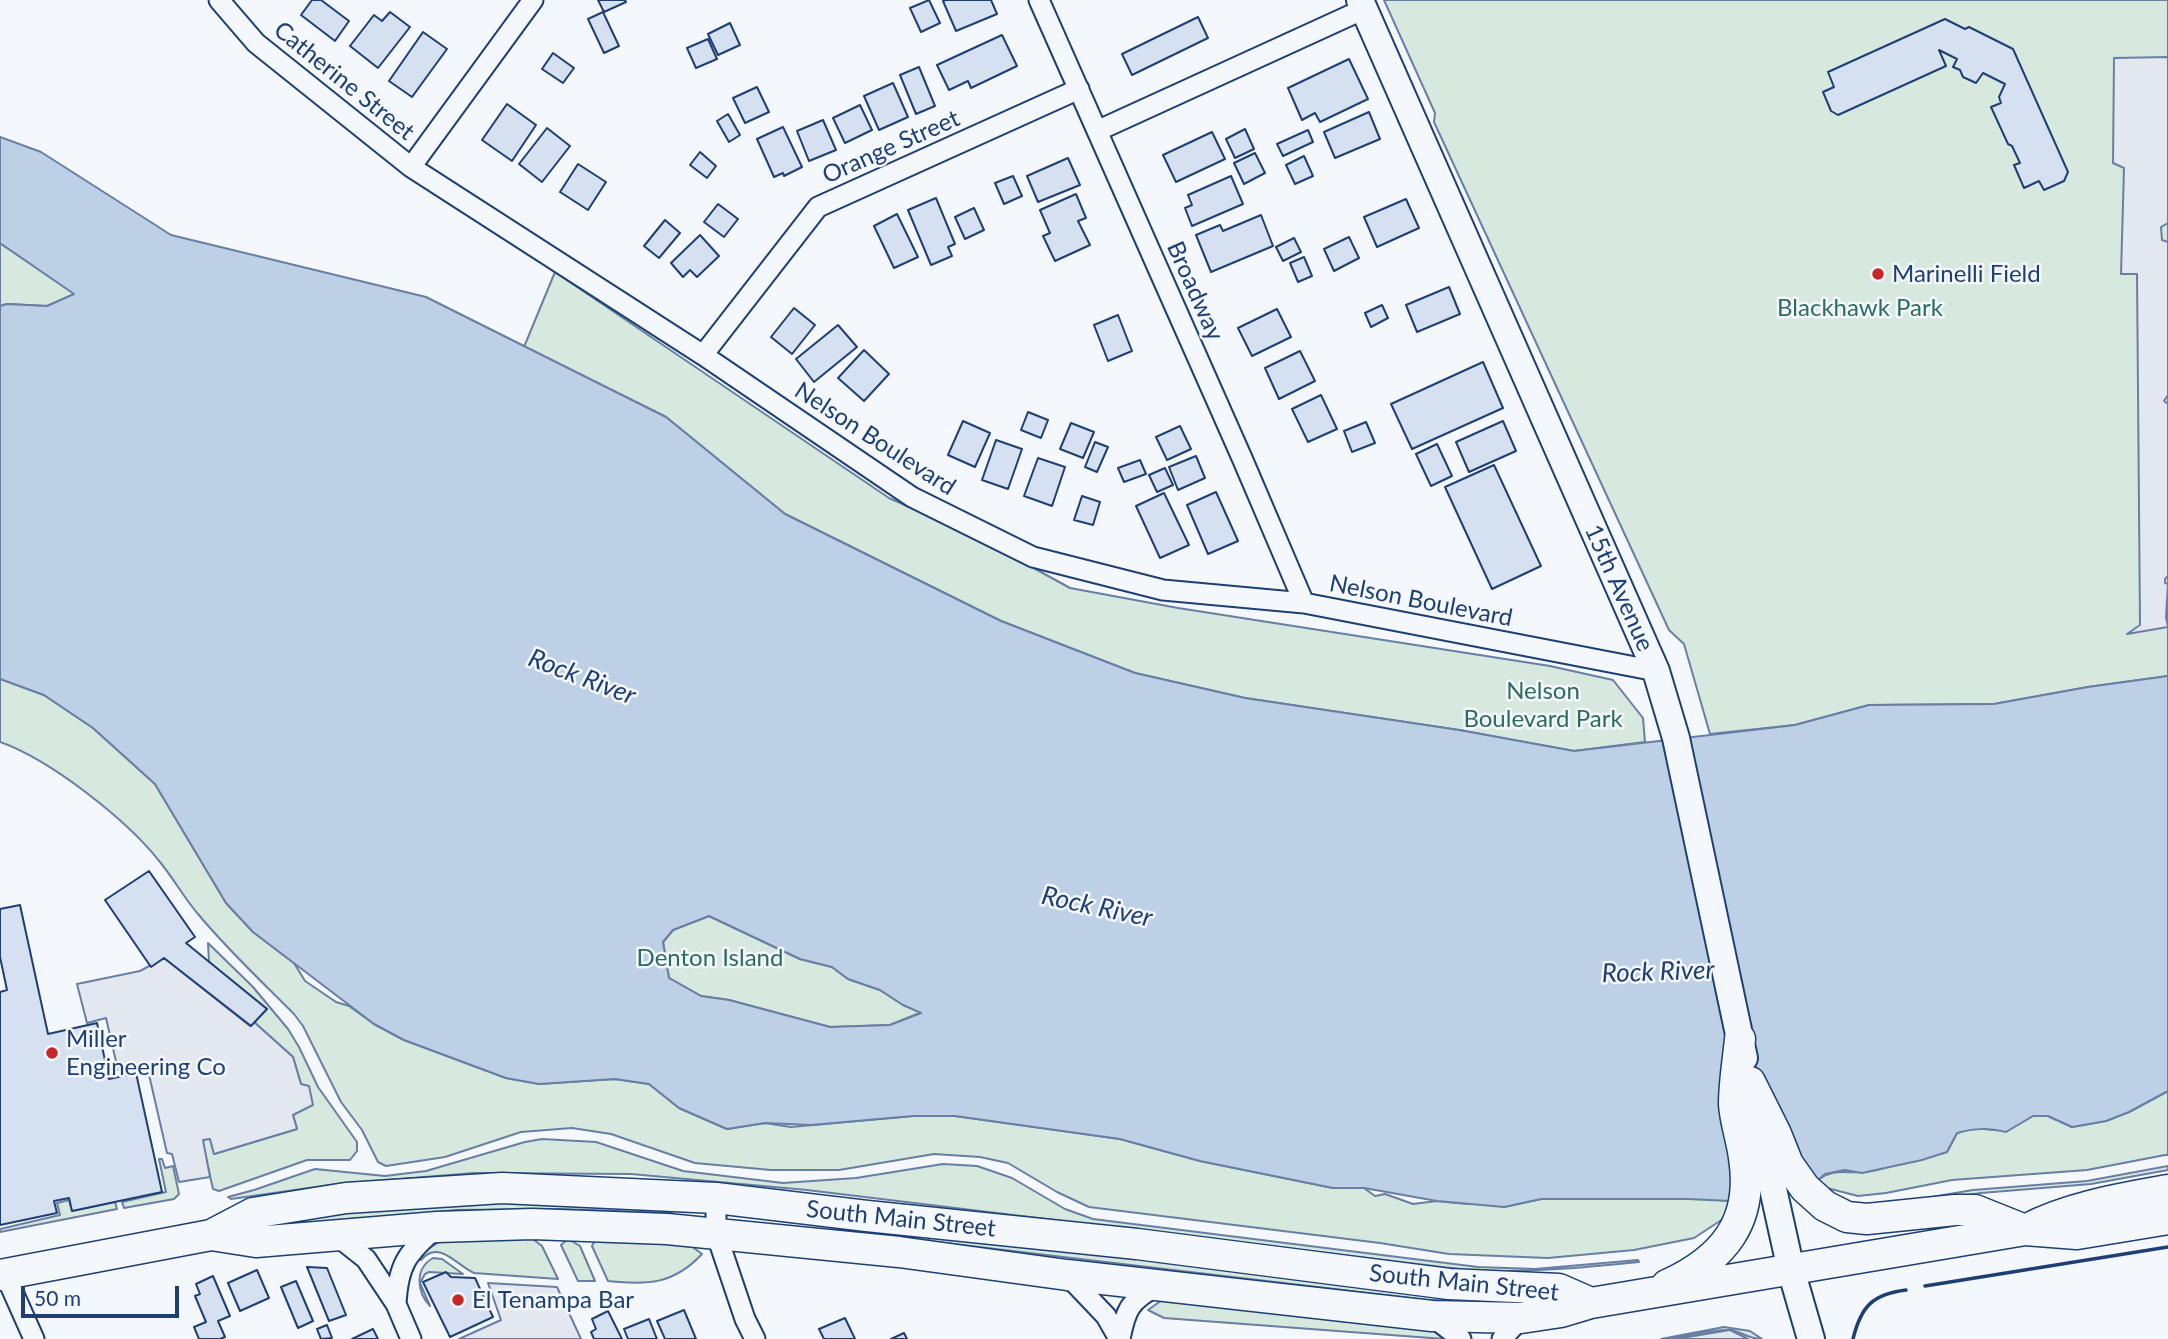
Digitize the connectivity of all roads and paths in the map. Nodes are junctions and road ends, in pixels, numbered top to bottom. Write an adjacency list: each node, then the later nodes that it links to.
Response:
1 (219, 0): 7 (street, Catherine Street)
2 (533, 0): 7 (street)
3 (1039, 0): 5 (street, Broadway)
4 (1362, 5): 6 (street); 10 (main road, 15th Avenue)
5 (1079, 89): 6 (street, Broadway); 8 (street, Orange Street)
6 (1097, 131): 9 (street, Broadway)
7 (411, 167): 8 (street, Nelson Boulevard)
8 (703, 355): 9 (street, Nelson Boulevard)
9 (1304, 603): 10 (street, Nelson Boulevard)
10 (1656, 671): 11 (main road, 15th Avenue)
11 (1740, 1039): 12 (main road, 15th Avenue); 25 (main road)
12 (1750, 1083): 17 (main road); 21 (main road, 15th Avenue)
13 (2168, 1189): 17 (main road, South Main Street)
14 (716, 1198): 18 (street); 19 (main road, South Main Street); 26 (main road, South Main Street)
15 (2168, 1219): 17 (main road, South Main Street)
16 (438, 1227): 18 (main road, South Main Street); 20 (main road, South Main Street); 27 (street)
17 (2025, 1230): 21 (main road, South Main Street)
18 (716, 1233): 23 (main road, South Main Street); 32 (street)
19 (211, 1234): 20 (main road, South Main Street); 22 (main road, South Main Street)
20 (337, 1236): 27 (street)
21 (1791, 1270): 25 (main road, South Main Street); 35 (main road, 15th Avenue)
22 (2, 1274): 30 (street)
23 (1068, 1275): 24 (main road, South Main Street); 33 (street)
24 (1158, 1285): 28 (main road, South Main Street); 33 (street)
25 (1643, 1296): 26 (main road, South Main Street)
26 (1591, 1303): 29 (main road, South Main Street)
27 (396, 1304): 31 (street)
28 (1433, 1316): 29 (main road, South Main Street); 34 (street)
29 (1512, 1328)
30 (34, 1339)
31 (411, 1339)
32 (755, 1339)
33 (1120, 1339)
34 (1461, 1339)
35 (1811, 1339)

